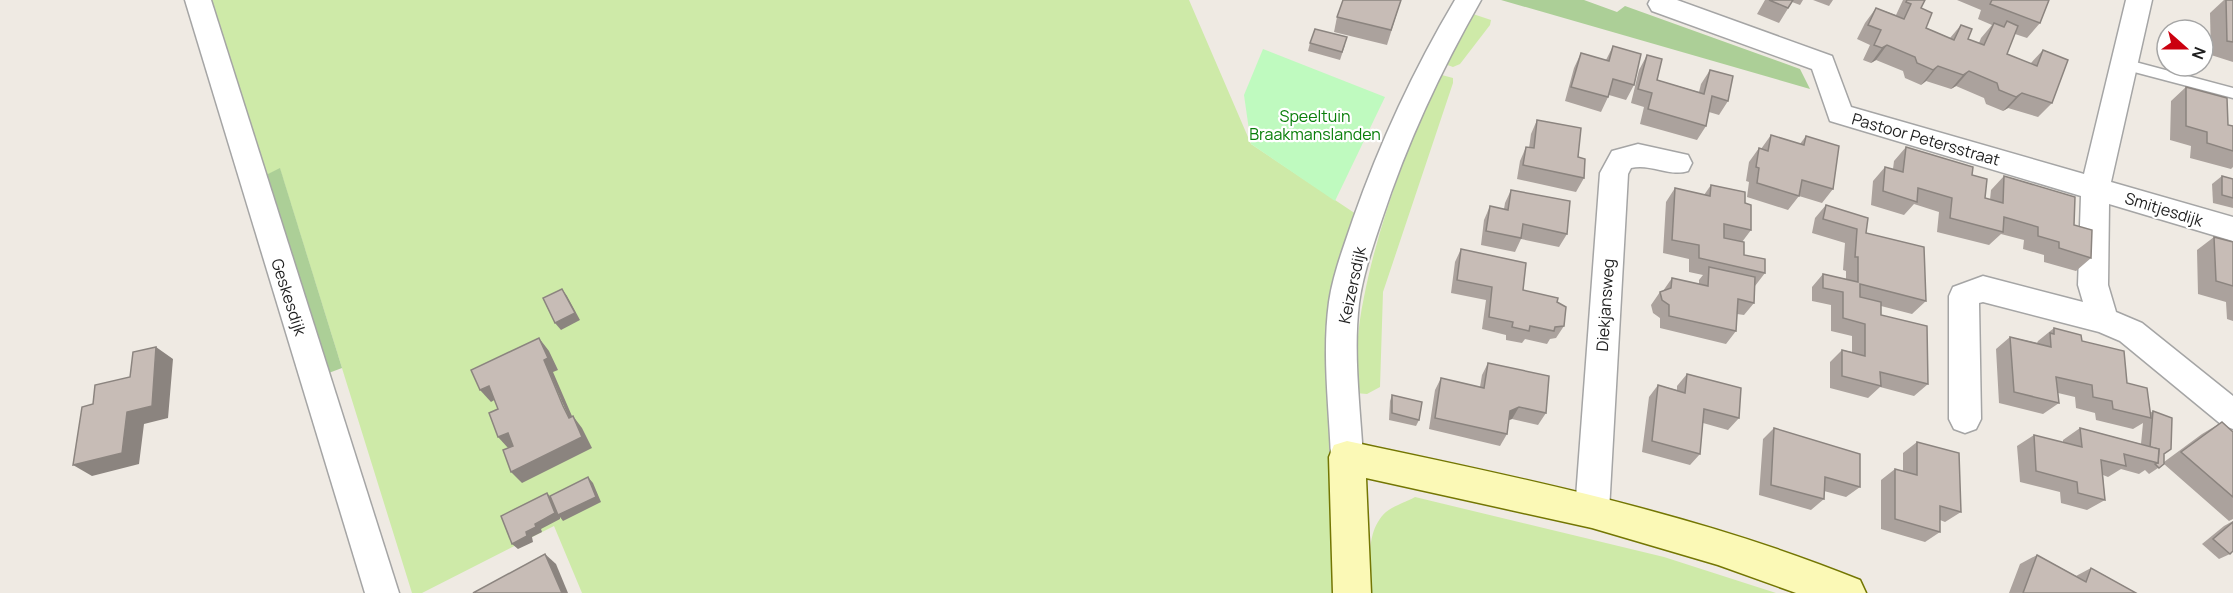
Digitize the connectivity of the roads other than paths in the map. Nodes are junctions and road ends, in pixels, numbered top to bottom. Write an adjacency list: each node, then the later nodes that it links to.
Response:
1 (198, 0): 15 (street, Geskesdijk)
2 (1468, 0): 13 (street, Keizersdijk)
3 (1663, 0): 8 (street, Pastoor Petersstraat)
4 (2139, 0): 5 (street)
5 (2124, 64): 6 (lane); 8 (street)
6 (2233, 93)
7 (1678, 163): 14 (street, Diekjansweg)
8 (2095, 188): 9 (street, Smitjesdijk); 10 (street)
9 (2233, 229)
10 (2104, 320): 11 (street); 12 (street)
11 (2233, 415)
12 (1965, 418)
13 (1347, 457): 14 (street); 16 (street, Keizersdijk)
14 (1592, 511): 17 (street)
15 (382, 593)
16 (1352, 593)
17 (1847, 593)

